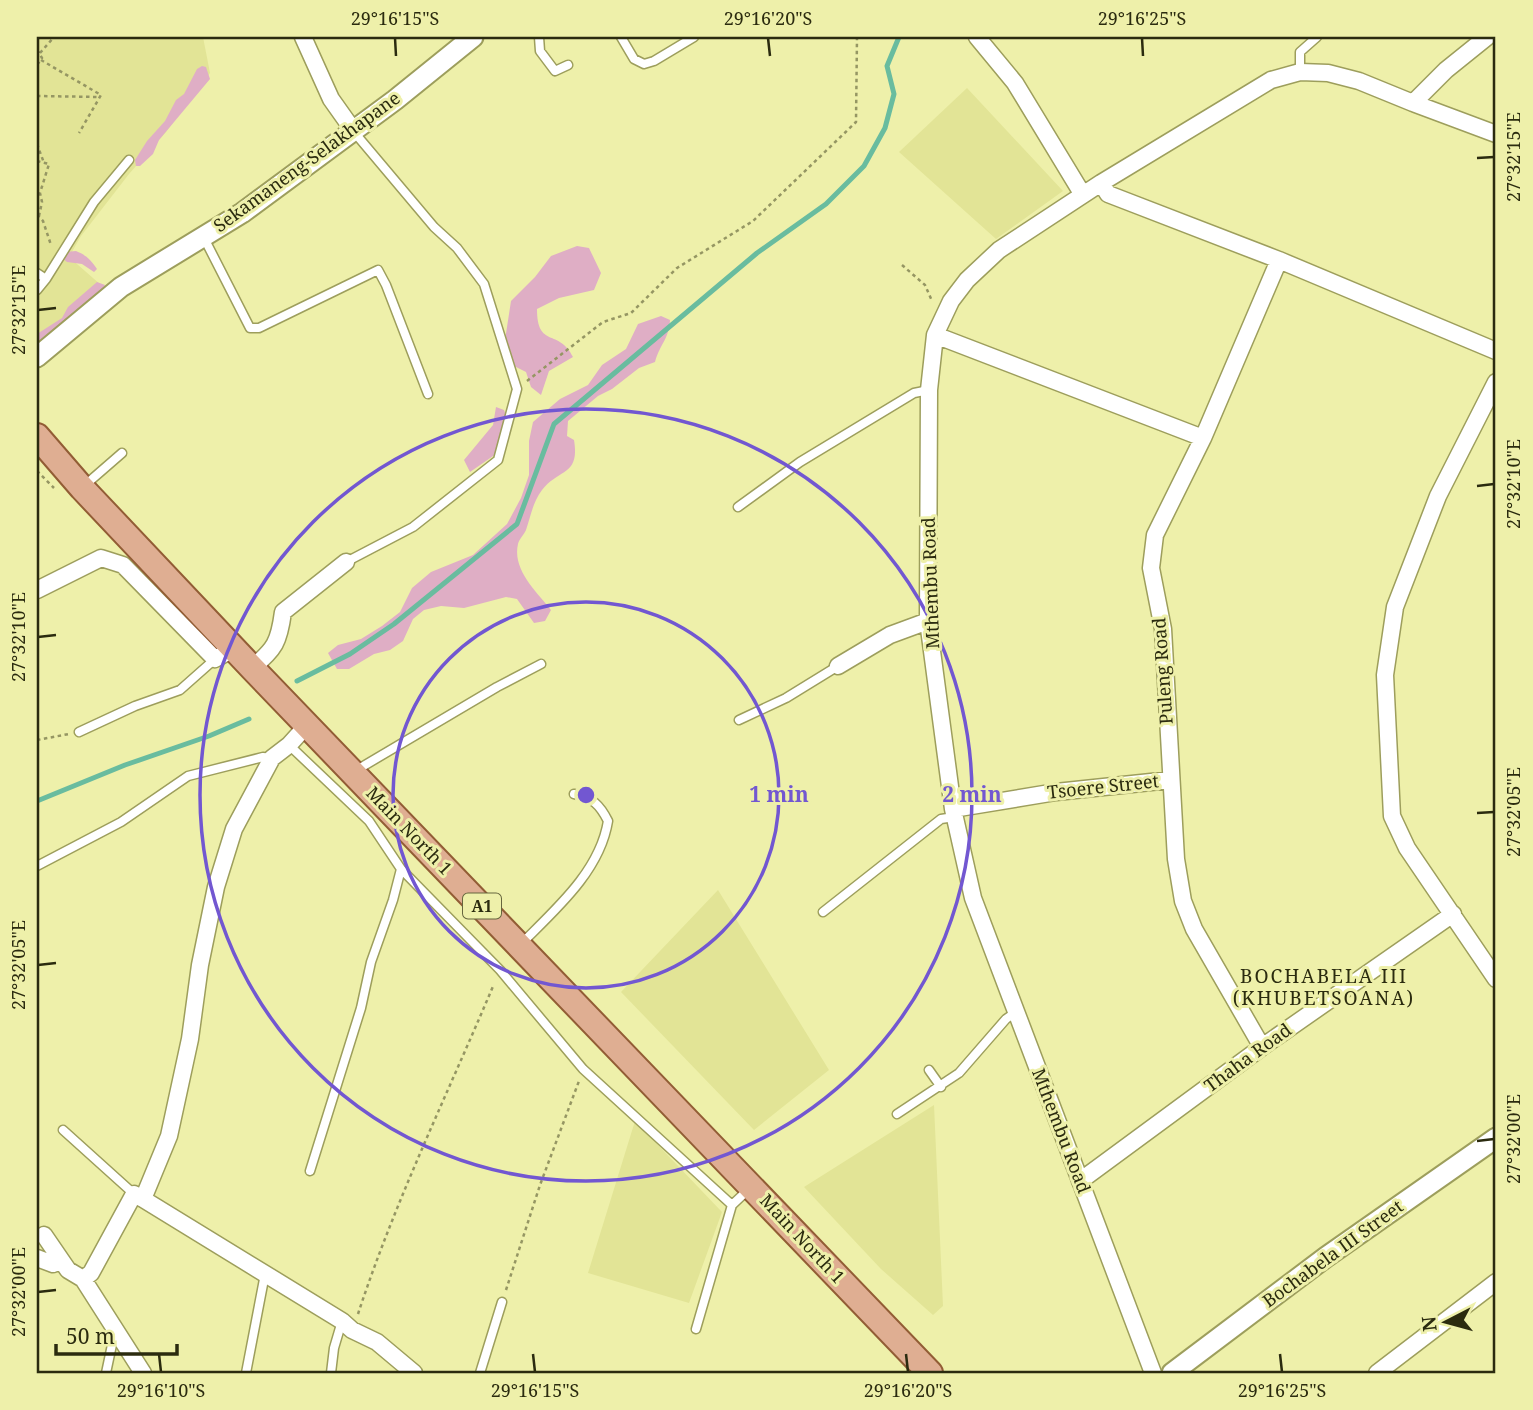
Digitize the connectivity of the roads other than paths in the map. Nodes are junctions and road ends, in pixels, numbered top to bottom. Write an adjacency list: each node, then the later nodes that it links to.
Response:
1 (303, 37): 12 (street)
2 (473, 37): 12 (street, Sekamaneng-Selakhapane)
3 (539, 37): 9 (lane)
4 (621, 37): 5 (lane)
5 (694, 37)
6 (976, 37): 16 (street)
7 (1317, 37): 10 (lane)
8 (1487, 37): 11 (street)
9 (568, 65)
10 (1300, 72): 11 (street, Mthembu Road); 15 (street, Mthembu Road)
11 (1413, 103): 13 (street, Mthembu Road)
12 (353, 130): 17 (street, Sekamaneng-Selakhapane); 33 (lane)
13 (1496, 134)
14 (129, 160): 20 (lane)
15 (1101, 183): 16 (street, Mthembu Road); 18 (street)
16 (1083, 195): 22 (street, Mthembu Road)
17 (202, 236): 24 (street, Sekamaneng-Selakhapane); 27 (lane)
18 (1279, 260): 23 (street); 29 (street, Puleng Road)
19 (37, 273): 20 (lane)
20 (46, 279): 21 (lane)
21 (37, 290)
22 (935, 335): 25 (street, Mthembu Road); 29 (street)
23 (1496, 351)
24 (37, 357)
25 (929, 390): 32 (lane); 35 (street, Mthembu Road)
26 (1495, 392): 52 (street)
27 (428, 394)
28 (37, 436): 31 (main road, Main North 1 / A1)
29 (1203, 438): 46 (street, Puleng Road)
30 (122, 453): 31 (lane)
31 (82, 488): 36 (main road, Main North 1 / A1)
32 (738, 507)
33 (346, 562): 39 (street)
34 (37, 590): 36 (street)
35 (928, 621): 38 (street); 48 (street, Mthembu Road)
36 (225, 654): 39 (main road, Main North 1 / A1); 42 (lane)
37 (541, 664): 45 (lane)
38 (838, 666): 40 (lane)
39 (253, 668): 41 (main road, Main North 1 / A1)
40 (739, 720)
41 (307, 724): 43 (street); 45 (main road, Main North 1 / A1)
42 (79, 732)
43 (289, 745): 44 (street); 50 (lane)
44 (272, 758): 49 (lane); 65 (street)
45 (353, 772): 53 (main road, Main North 1 / A1)
46 (1170, 780): 48 (street, Tsoere Street); 56 (street, Puleng Road)
47 (574, 794): 53 (lane)
48 (954, 813): 51 (lane); 55 (street, Mthembu Road)
49 (37, 866)
50 (401, 869): 62 (lane); 66 (lane)
51 (823, 912)
52 (1453, 914): 54 (street); 56 (street, Thaha Road)
53 (519, 946): 64 (main road, Main North 1 / A1)
54 (1496, 979)
55 (1016, 1012): 58 (lane); 63 (street, Mthembu Road)
56 (1262, 1047): 63 (street, Thaha Road)
57 (929, 1070): 58 (lane)
58 (941, 1087): 59 (lane)
59 (897, 1114)
60 (63, 1130): 65 (lane)
61 (1496, 1138): 85 (street, Bochabela III Street)
62 (310, 1171)
63 (1080, 1181): 84 (street, Mthembu Road)
64 (752, 1186): 66 (lane); 83 (main road, Main North 1 / A1)
65 (138, 1197): 70 (street); 71 (street)
66 (732, 1205): 75 (lane)
67 (41, 1231): 69 (street)
68 (37, 1258): 69 (street)
69 (61, 1260): 71 (street)
70 (265, 1274): 74 (street); 79 (lane)
71 (83, 1279): 76 (street)
72 (1496, 1282): 86 (street)
73 (502, 1301): 82 (lane)
74 (347, 1326): 80 (lane); 81 (street)
75 (696, 1329)
76 (117, 1335): 77 (lane); 78 (street)
77 (106, 1373)
78 (143, 1373)
79 (246, 1373)
80 (331, 1373)
81 (414, 1373)
82 (480, 1373)
83 (930, 1373)
84 (1153, 1373)
85 (1172, 1373)
86 (1377, 1373)

